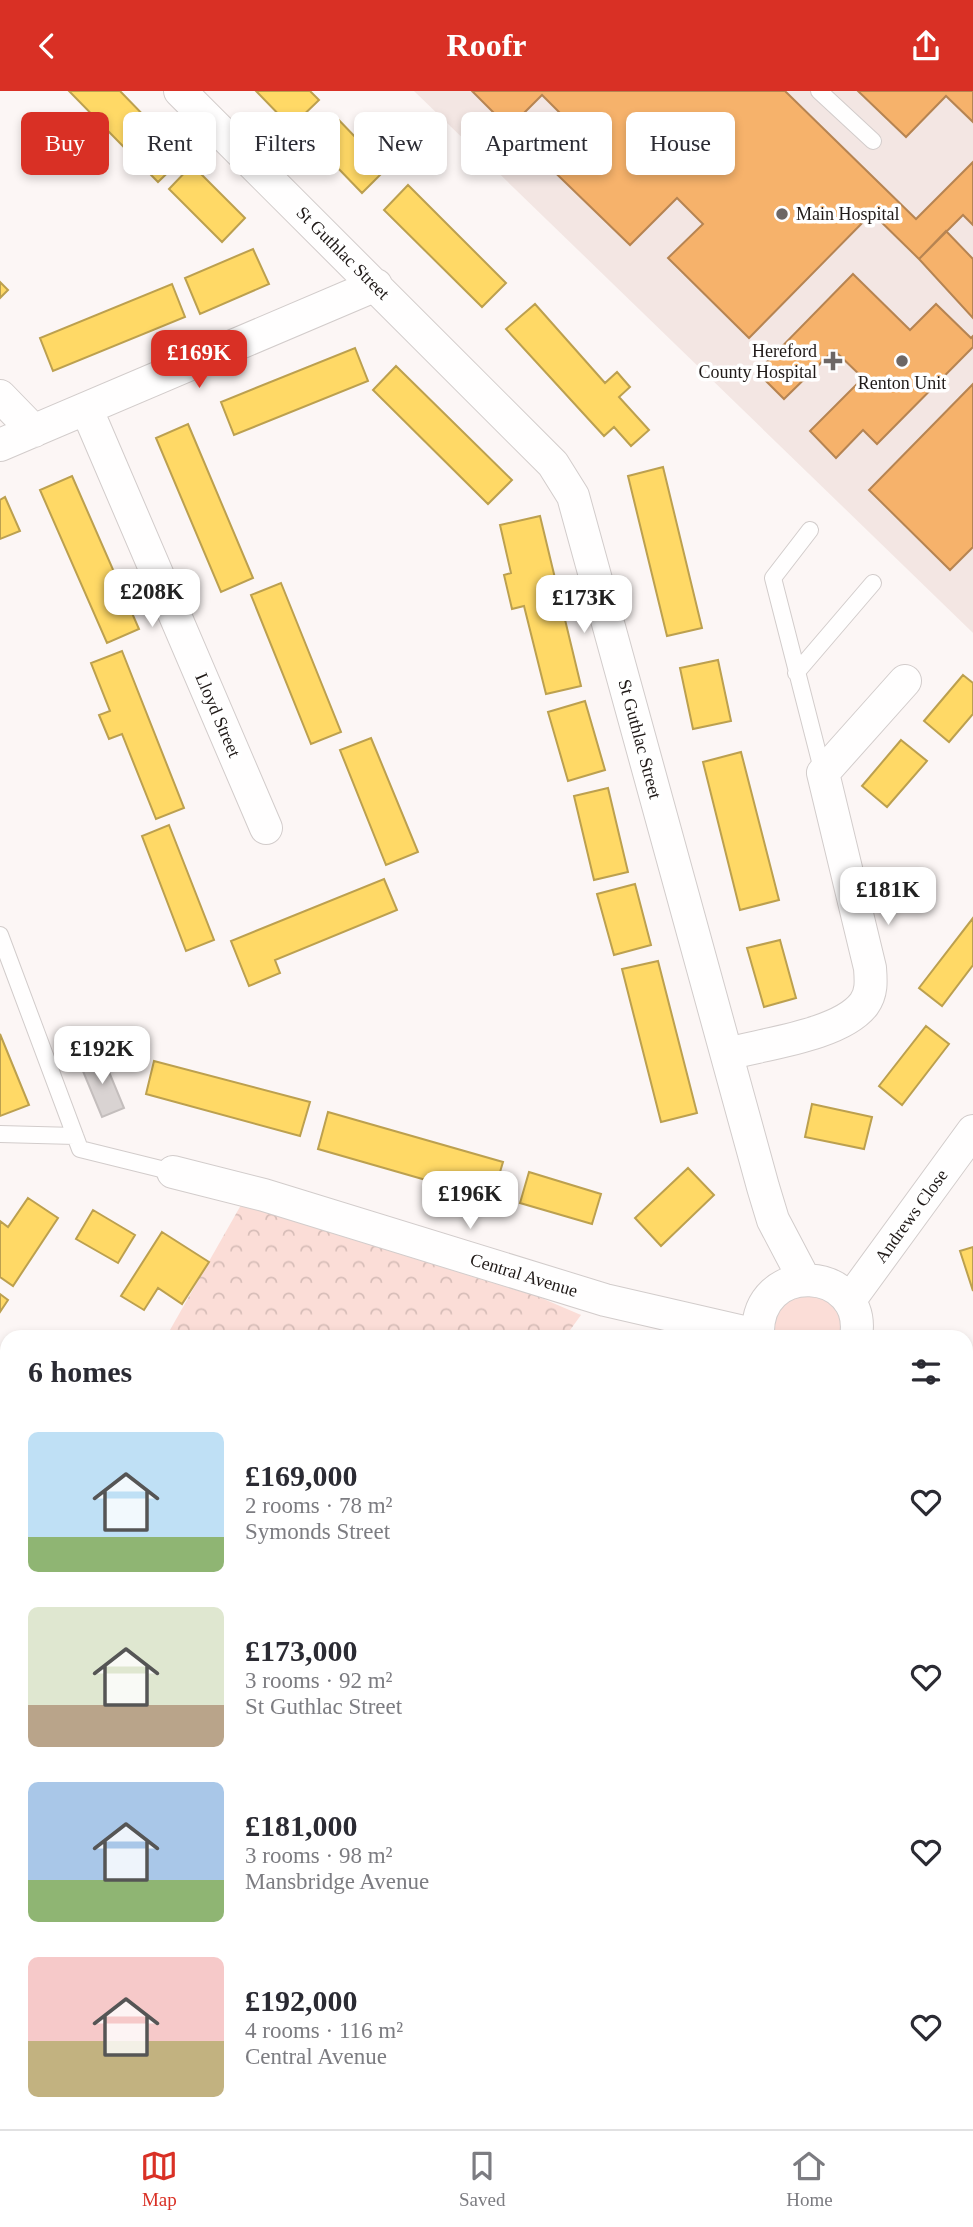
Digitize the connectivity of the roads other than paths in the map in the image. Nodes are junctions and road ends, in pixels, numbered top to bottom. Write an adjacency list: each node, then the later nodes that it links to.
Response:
1 (180, 91): 4 (street, St Guthlac Street)
2 (820, 91): 3 (lane)
3 (873, 141)
4 (376, 285): 6 (street); 16 (street, St Guthlac Street)
5 (0, 396): 7 (street)
6 (87, 409): 7 (street); 14 (street, Lloyd Street)
7 (33, 431): 8 (street)
8 (0, 445)
9 (810, 530): 11 (lane)
10 (873, 583): 11 (lane)
11 (796, 673): 13 (lane)
12 (905, 681): 13 (street)
13 (823, 773): 16 (street)
14 (266, 828)
15 (0, 935): 19 (lane)
16 (727, 1054): 21 (street, St Guthlac Street)
17 (973, 1131): 22 (street, Andrews Close)
18 (0, 1134): 19 (lane)
19 (75, 1136): 20 (lane)
20 (173, 1173): 23 (street, Central Avenue)
21 (804, 1279): 22 (street); 24 (street)
22 (849, 1301): 25 (street)
23 (732, 1330)
24 (757, 1330)
25 (856, 1330)

